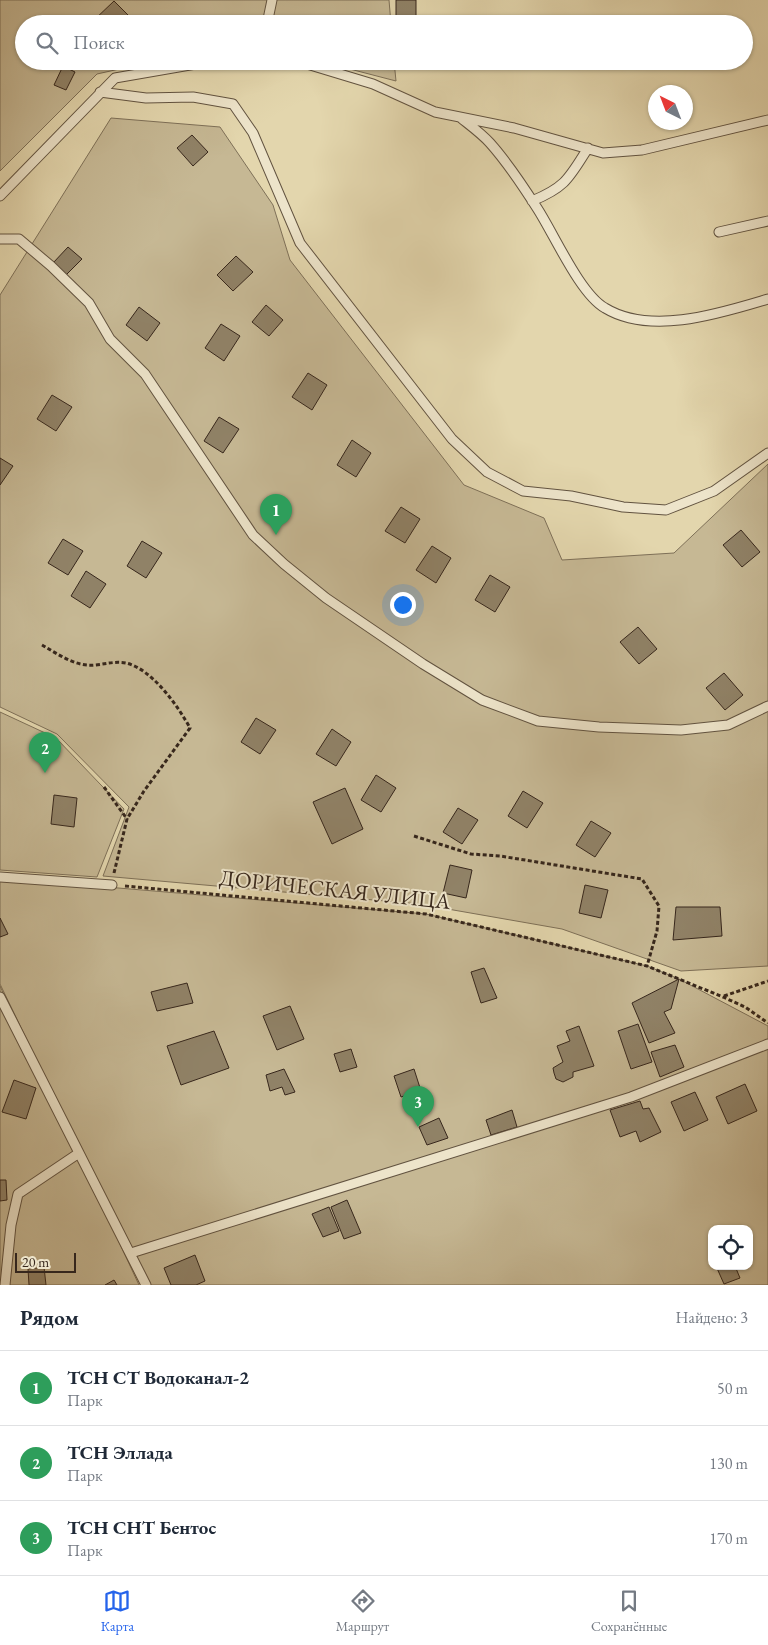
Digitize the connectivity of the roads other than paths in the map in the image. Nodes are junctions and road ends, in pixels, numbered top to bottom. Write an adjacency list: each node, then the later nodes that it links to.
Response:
1 (272, 0): 2 (lane)
2 (270, 15)
3 (161, 70): 5 (lane)
4 (327, 70): 6 (lane)
5 (100, 92): 9 (lane); 15 (lane)
6 (461, 117): 8 (lane); 10 (lane)
7 (768, 120): 8 (lane)
8 (588, 148): 10 (lane)
9 (0, 196)
10 (532, 201): 14 (lane)
11 (768, 221): 12 (lane)
12 (719, 232)
13 (0, 238): 16 (lane)
14 (768, 299)
15 (768, 453)
16 (768, 706)
17 (0, 877): 18 (lane)
18 (112, 885)
19 (0, 997): 21 (lane)
20 (768, 1044): 22 (lane)
21 (79, 1153): 22 (lane); 23 (lane)
22 (131, 1253): 24 (lane)
23 (6, 1285)
24 (146, 1285)

